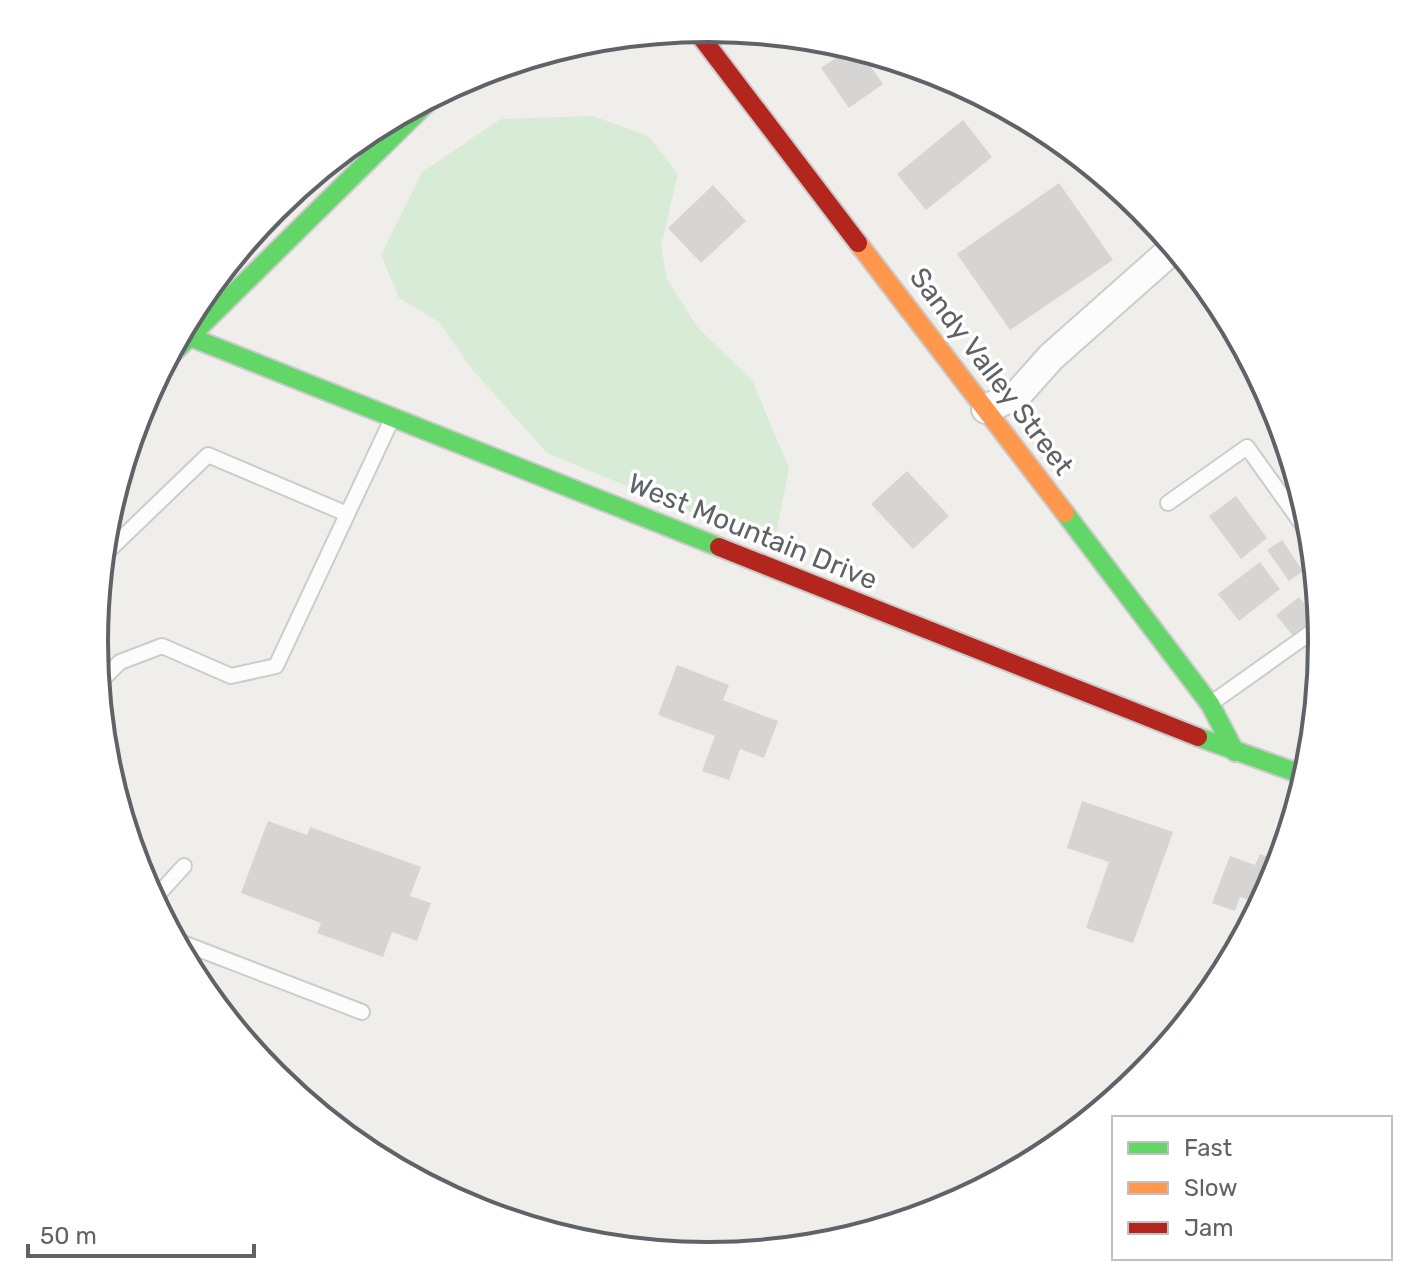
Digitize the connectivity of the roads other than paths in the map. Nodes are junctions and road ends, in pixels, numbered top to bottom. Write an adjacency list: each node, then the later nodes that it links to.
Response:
1 (705, 42): 6 (street, Sandy Valley Street)
2 (404, 124): 4 (street)
3 (1166, 255): 6 (street)
4 (206, 314)
5 (191, 337): 7 (street, West Mountain Drive)
6 (986, 409): 14 (street, Sandy Valley Street)
7 (392, 417): 10 (lane); 15 (street, West Mountain Drive)
8 (1168, 503): 9 (lane)
9 (1293, 512)
10 (347, 514): 11 (lane); 13 (lane)
11 (117, 543)
12 (1308, 635): 14 (lane)
13 (109, 674)
14 (1210, 704): 15 (street, Sandy Valley Street)
15 (1235, 752): 16 (street, West Mountain Drive)
16 (1293, 772)
17 (184, 866): 18 (lane)
18 (162, 890)
19 (191, 946): 20 (lane)
20 (362, 1012)

